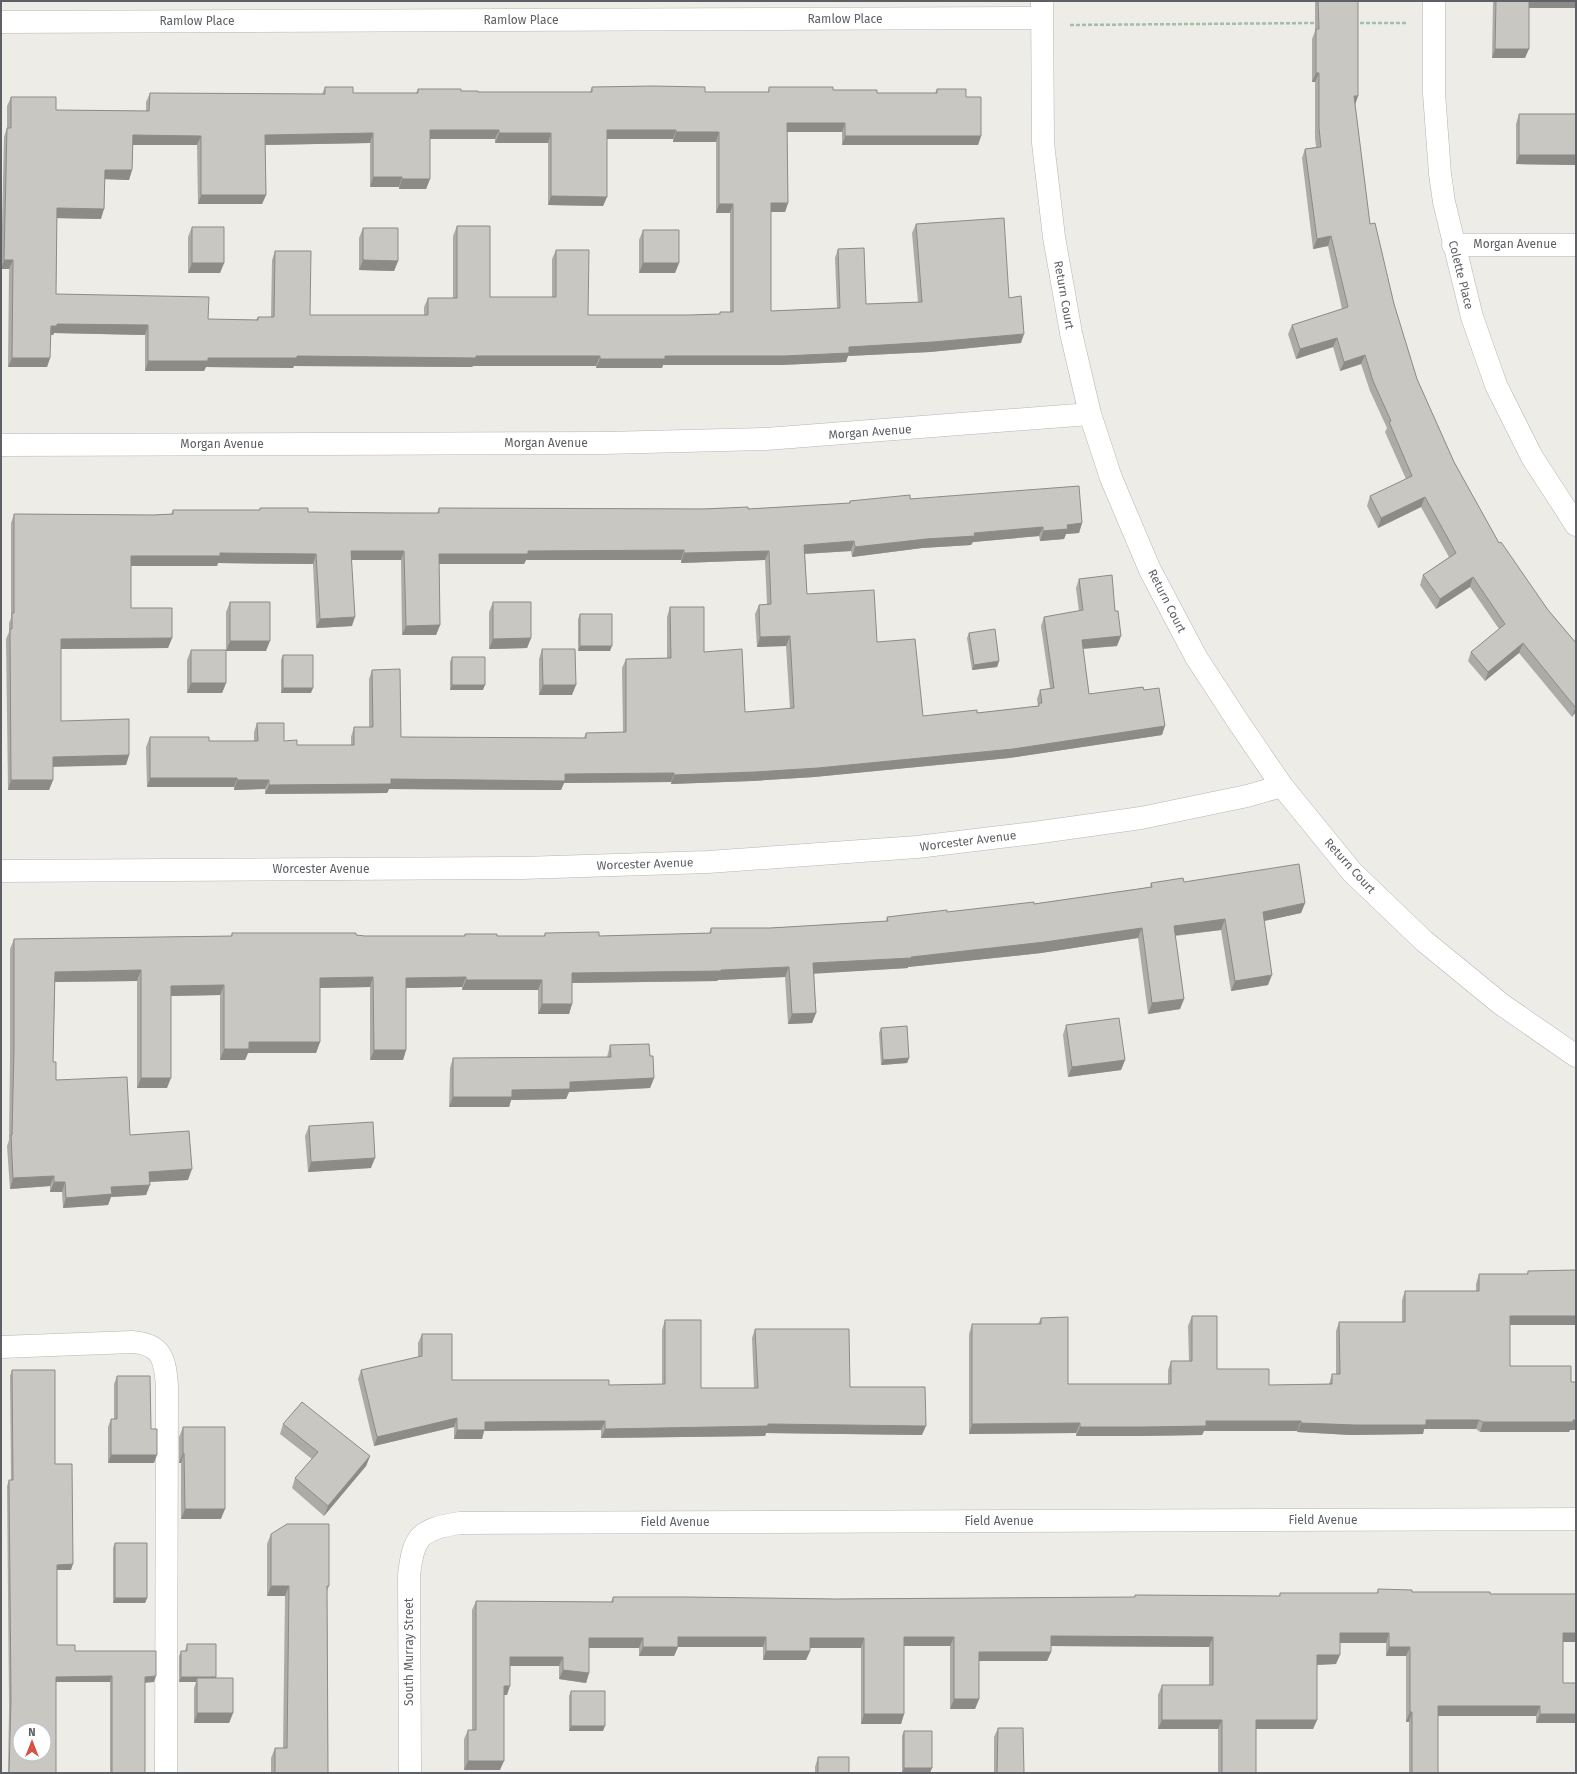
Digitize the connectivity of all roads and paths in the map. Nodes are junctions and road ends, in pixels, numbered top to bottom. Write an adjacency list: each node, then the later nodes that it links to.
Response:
1 (1042, 10): 3 (street, Ramlow Place); 9 (street, Return Court)
2 (1434, 12): 5 (path); 7 (street, Colette Place)
3 (1, 22)
4 (1321, 23): 6 (path)
5 (1353, 23)
6 (1069, 25)
7 (1454, 245): 8 (street, Morgan Avenue); 11 (street, Colette Place)
8 (1576, 245)
9 (1090, 414): 10 (street, Morgan Avenue); 12 (street, Return Court)
10 (1, 444)
11 (1576, 524)
12 (1282, 786): 13 (street, Worcester Avenue); 14 (street, Return Court)
13 (1, 871)
14 (1576, 1056)
15 (1, 1347): 18 (street)
16 (1576, 1519): 17 (street, Field Avenue)
17 (424, 1534): 19 (street, South Murray Street)
18 (166, 1773)
19 (410, 1773)

